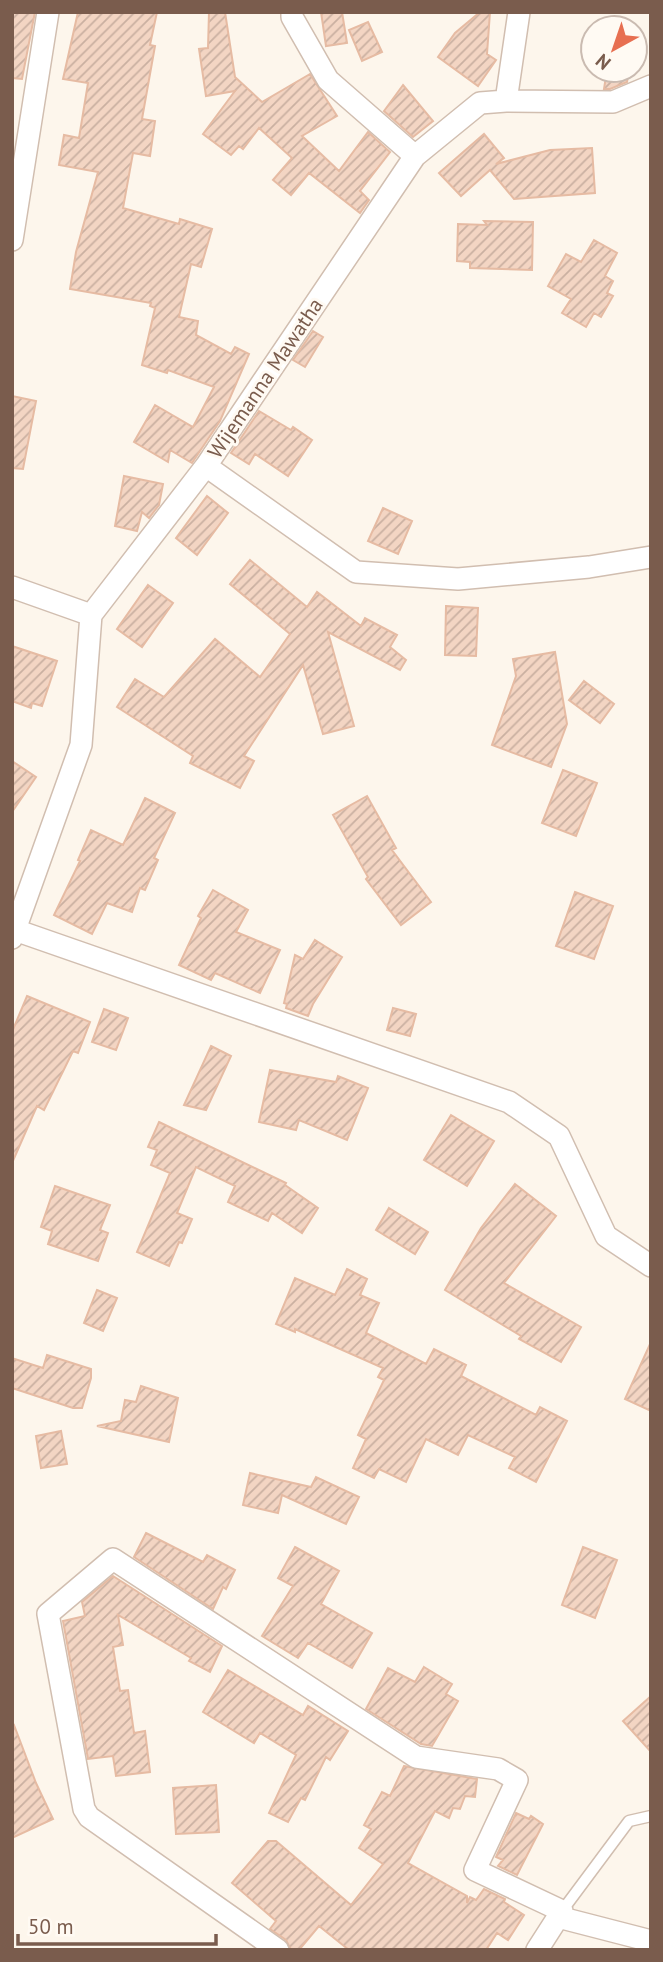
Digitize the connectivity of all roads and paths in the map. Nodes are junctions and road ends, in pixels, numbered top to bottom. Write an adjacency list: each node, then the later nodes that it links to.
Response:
1 (48, 12): 7 (street)
2 (292, 12): 6 (street)
3 (519, 12): 5 (street)
4 (651, 86): 5 (street, Wijemanna Mawatha)
5 (506, 101): 6 (street, Wijemanna Mawatha)
6 (415, 156): 8 (street, Wijemanna Mawatha)
7 (12, 240)
8 (206, 466): 9 (street, Wijemanna Mawatha); 11 (street)
9 (651, 557)
10 (12, 587): 11 (street)
11 (91, 615): 12 (street)
12 (13, 934): 13 (street)
13 (651, 1266)
14 (651, 1816): 15 (lane)
15 (560, 1914): 16 (street); 17 (street); 18 (street)
16 (651, 1941)
17 (278, 1950)
18 (537, 1950)

